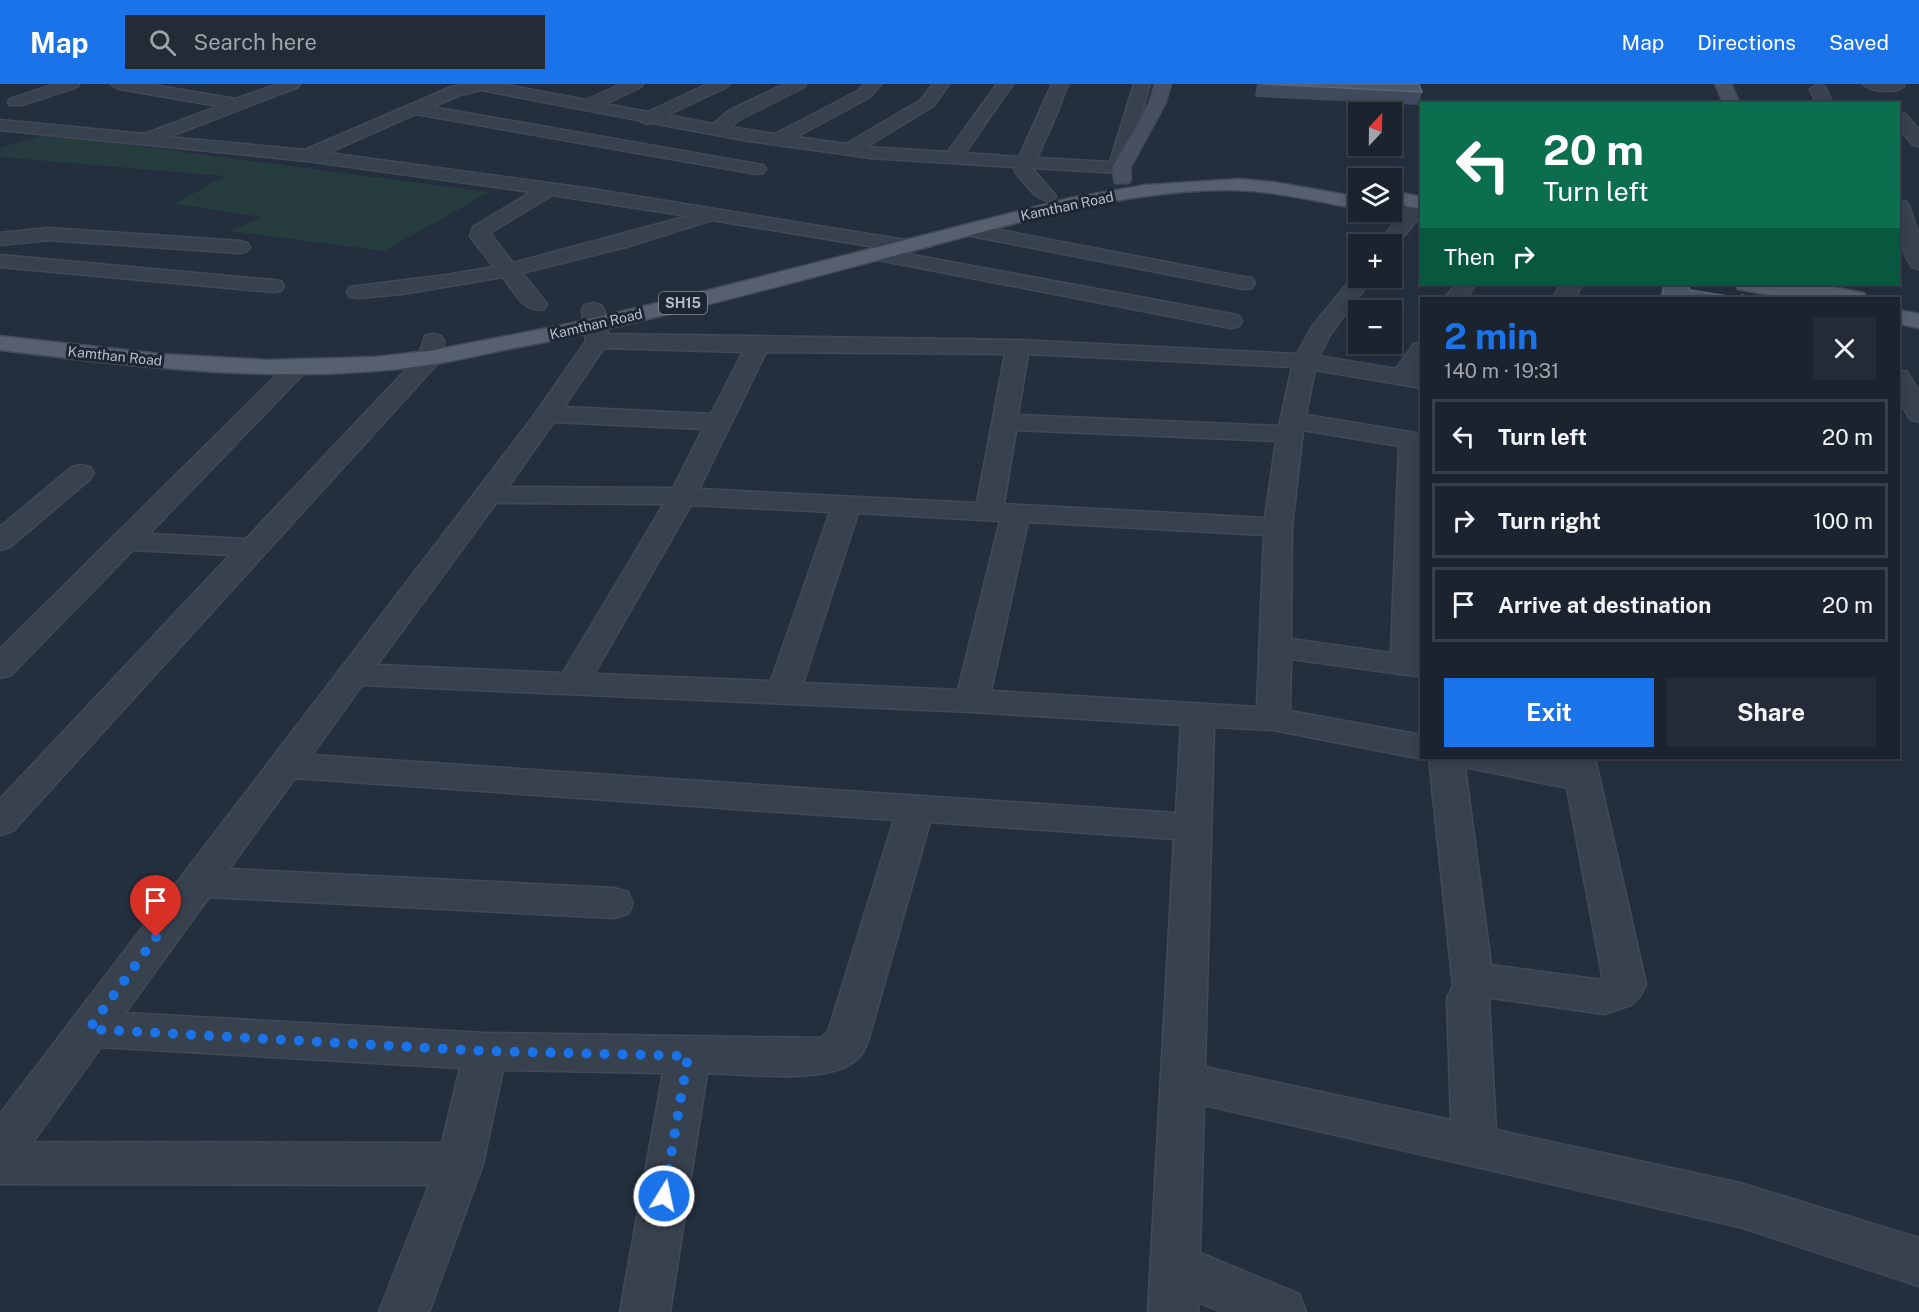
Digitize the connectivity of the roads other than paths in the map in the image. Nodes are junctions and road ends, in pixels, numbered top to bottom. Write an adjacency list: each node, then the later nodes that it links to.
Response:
1 (71, 84): 18 (street)
2 (119, 84): 20 (street)
3 (292, 84): 20 (street)
4 (556, 84): 16 (street)
5 (635, 84): 21 (street)
6 (721, 84): 23 (street)
7 (798, 84): 26 (street)
8 (873, 84): 29 (street)
9 (941, 84): 31 (street)
10 (1005, 84): 33 (street)
11 (1060, 84): 34 (street)
12 (1142, 84): 36 (street)
13 (1163, 84): 36 (street)
14 (1723, 84): 19 (street)
15 (1896, 86): 17 (street)
16 (534, 94): 21 (street); 22 (street)
17 (1878, 94)
18 (16, 102)
19 (1730, 102)
20 (237, 104): 28 (street)
21 (586, 106): 23 (street)
22 (414, 109): 30 (street); 32 (street)
23 (650, 117): 26 (street); 30 (street)
24 (1900, 119): 27 (street)
25 (0, 125): 28 (street)
26 (719, 128): 29 (street)
27 (1913, 137)
28 (144, 140): 32 (street)
29 (778, 140): 31 (street)
30 (598, 141): 35 (street)
31 (849, 150): 33 (street)
32 (307, 156): 39 (street)
33 (953, 158): 34 (street)
34 (1025, 162): 36 (street); 40 (street)
35 (757, 169)
36 (1120, 171): 37 (main road, Kamthan Road / SH15); 40 (main road, Kamthan Road / SH15)
37 (1185, 179): 38 (main road, Kamthan Road / SH15); 41 (main road, Kamthan Road / SH15); 47 (main road, Kamthan Road / SH15)
38 (1348, 188)
39 (549, 189): 46 (street); 55 (street)
40 (1047, 196): 51 (main road, Kamthan Road / SH15)
41 (1348, 202)
42 (1402, 202): 45 (main road)
43 (1402, 209): 45 (main road)
44 (1900, 209): 54 (street)
45 (1419, 210): 48 (street)
46 (712, 216): 51 (street); 55 (street)
47 (968, 230): 51 (main road, Kamthan Road / SH15); 56 (street)
48 (1396, 234)
49 (0, 239): 50 (street)
50 (240, 247)
51 (869, 247): 68 (street); 70 (main road, Kamthan Road / SH15)
52 (0, 261): 59 (street)
53 (1900, 261): 54 (street)
54 (1919, 263)
55 (508, 271): 61 (street); 64 (street)
56 (1244, 283)
57 (1753, 285): 62 (main road)
58 (1791, 285): 62 (main road)
59 (273, 286)
60 (1354, 288): 79 (street)
61 (358, 292)
62 (1811, 292): 63 (main road)
63 (1848, 297)
64 (536, 304)
65 (1900, 308): 66 (main road)
66 (1919, 312)
67 (1900, 317): 69 (main road)
68 (1230, 321)
69 (1919, 321)
70 (595, 325): 73 (street); 77 (main road, Kamthan Road / SH15); 83 (street)
71 (60, 328): 74 (main road)
72 (0, 343): 74 (main road, Kamthan Road / SH15)
73 (758, 345): 76 (street); 85 (street)
74 (28, 346): 80 (main road, Kamthan Road / SH15)
75 (235, 346): 77 (main road, Kamthan Road / SH15)
76 (1018, 347): 79 (street); 86 (street)
77 (432, 349): 80 (main road, Kamthan Road / SH15); 97 (street)
78 (1420, 355): 81 (street)
79 (1305, 361): 81 (street); 87 (street)
80 (296, 369): 96 (street)
81 (1412, 379)
82 (1900, 379): 84 (street)
83 (549, 414): 85 (street); 90 (street)
84 (1919, 414)
85 (721, 422): 91 (street)
86 (1005, 422): 87 (street); 93 (street)
87 (1291, 427): 88 (street); 94 (street)
88 (1417, 441): 99 (street)
89 (81, 473): 95 (street)
90 (490, 495): 91 (street); 101 (street)
91 (682, 496): 92 (street); 102 (street)
92 (847, 504): 93 (street); 103 (street)
93 (1002, 512): 94 (street); 104 (street)
94 (1278, 527): 98 (street)
95 (0, 541)
96 (126, 541): 97 (street); 100 (street)
97 (255, 548): 113 (street)
98 (1275, 647): 99 (street); 106 (street)
99 (1414, 666)
100 (0, 668)
101 (353, 674): 102 (street); 110 (street)
102 (573, 683): 103 (street)
103 (783, 693): 104 (street)
104 (972, 701): 105 (street)
105 (1198, 714): 106 (street); 114 (street)
106 (1273, 719): 107 (street)
107 (1420, 747)
108 (1446, 759): 117 (street)
109 (1485, 759): 111 (street)
110 (286, 765): 112 (street); 115 (street)
111 (1581, 768): 117 (street)
112 (916, 808): 114 (street); 120 (street)
113 (0, 822)
114 (1193, 827): 121 (street)
115 (197, 882): 116 (street); 118 (street)
116 (614, 903)
117 (1474, 989): 122 (street)
118 (89, 1029): 119 (street); 123 (street)
119 (485, 1051): 120 (street); 125 (street)
120 (688, 1056): 129 (street)
121 (1183, 1081): 122 (street); 127 (street)
122 (1474, 1146): 126 (street)
123 (0, 1150)
124 (0, 1163): 125 (street)
125 (460, 1164): 128 (street)
126 (1919, 1262)
127 (1174, 1289): 130 (street)
128 (404, 1312)
129 (645, 1312)
130 (1281, 1312)

